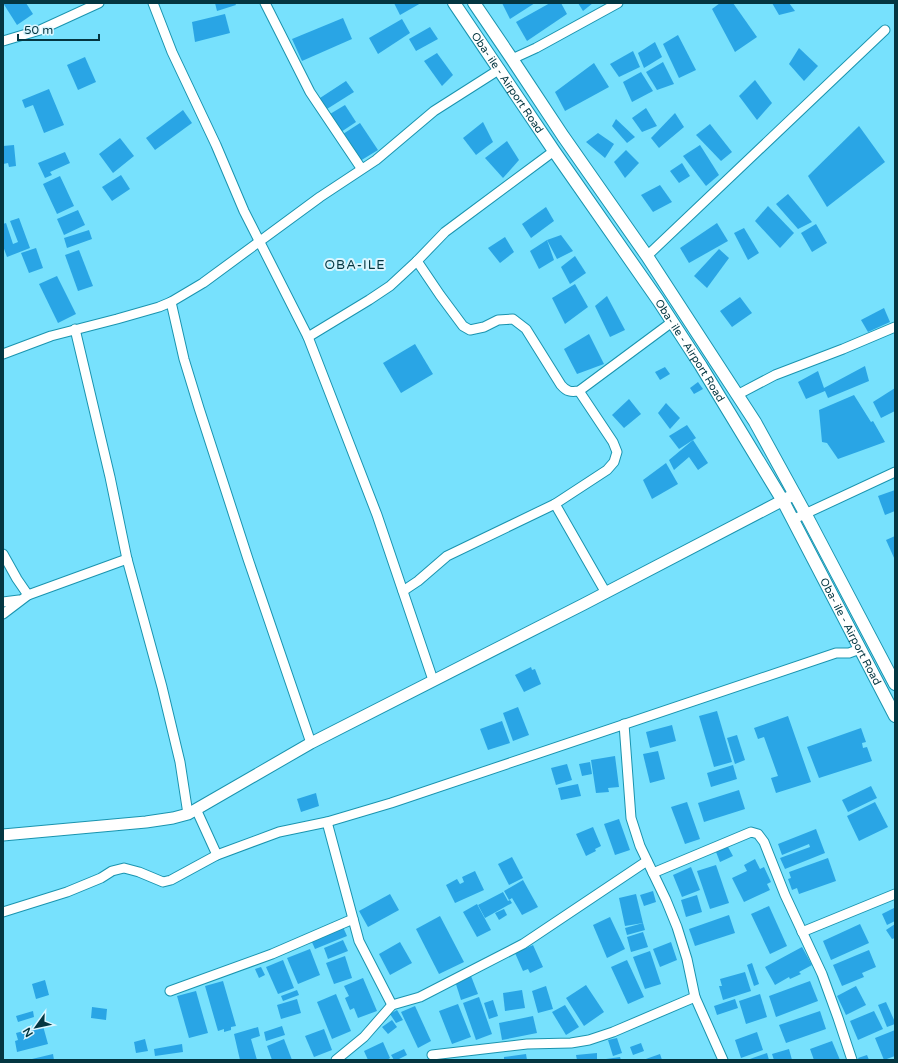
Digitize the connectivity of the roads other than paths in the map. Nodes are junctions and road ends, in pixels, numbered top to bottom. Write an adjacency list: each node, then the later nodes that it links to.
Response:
1 (99, 3): 8 (street)
2 (153, 3): 13 (street)
3 (265, 3): 12 (street)
4 (454, 3): 10 (main road, Oba- ile - Airport Road)
5 (474, 3): 9 (main road, Oba- ile - Airport Road)
6 (618, 3): 9 (street)
7 (885, 30): 14 (street)
8 (3, 41)
9 (512, 59): 14 (main road, Oba- ile - Airport Road)
10 (500, 69): 11 (main road, Oba- ile - Airport Road); 12 (street)
11 (554, 151): 15 (street); 17 (main road, Oba- ile - Airport Road)
12 (361, 168): 13 (street)
13 (260, 241): 16 (street); 20 (street)
14 (647, 256): 23 (main road, Oba- ile - Airport Road)
15 (417, 261): 20 (street); 22 (street)
16 (171, 302): 19 (street); 45 (street)
17 (672, 322): 22 (street); 25 (main road, Oba- ile - Airport Road)
18 (895, 326): 23 (street)
19 (75, 329): 21 (street); 33 (street)
20 (308, 337): 34 (street)
21 (3, 354)
22 (579, 391): 29 (street)
23 (737, 395): 24 (main road, Oba- ile - Airport Road)
24 (755, 422): 25 (main road); 27 (main road, Oba- ile - Airport Road)
25 (741, 431): 28 (main road, Oba- ile - Airport Road)
26 (895, 472): 30 (street)
27 (795, 494): 28 (street); 30 (main road, Oba- ile - Airport Road)
28 (783, 501): 31 (main road, Oba- ile - Airport Road); 35 (street)
29 (555, 504): 34 (street); 35 (street)
30 (805, 513): 31 (street); 41 (main road, Oba- ile - Airport Road)
31 (792, 520): 40 (main road, Oba- ile - Airport Road)
32 (3, 554): 36 (street)
33 (127, 559): 36 (street); 46 (street)
34 (403, 592): 42 (street)
35 (606, 593): 42 (street)
36 (28, 595): 37 (street)
37 (19, 600): 38 (street); 39 (street)
38 (3, 602)
39 (3, 614)
40 (860, 649): 43 (main road, Oba- ile - Airport Road); 44 (street)
41 (893, 676)
42 (433, 680): 45 (street)
43 (895, 716)
44 (624, 724): 47 (street); 50 (street)
45 (311, 743): 46 (street)
46 (192, 811): 48 (street); 49 (street)
47 (327, 822): 49 (street); 54 (street)
48 (3, 835)
49 (217, 855): 53 (street)
50 (647, 861): 51 (street); 58 (street)
51 (654, 873): 55 (street); 57 (street)
52 (895, 894): 55 (street)
53 (3, 912)
54 (353, 918): 56 (street); 58 (street)
55 (802, 932): 62 (street)
56 (170, 991)
57 (695, 997): 59 (street); 61 (street)
58 (392, 1005): 60 (street)
59 (432, 1055)
60 (336, 1060)
61 (723, 1060)
62 (852, 1060)

